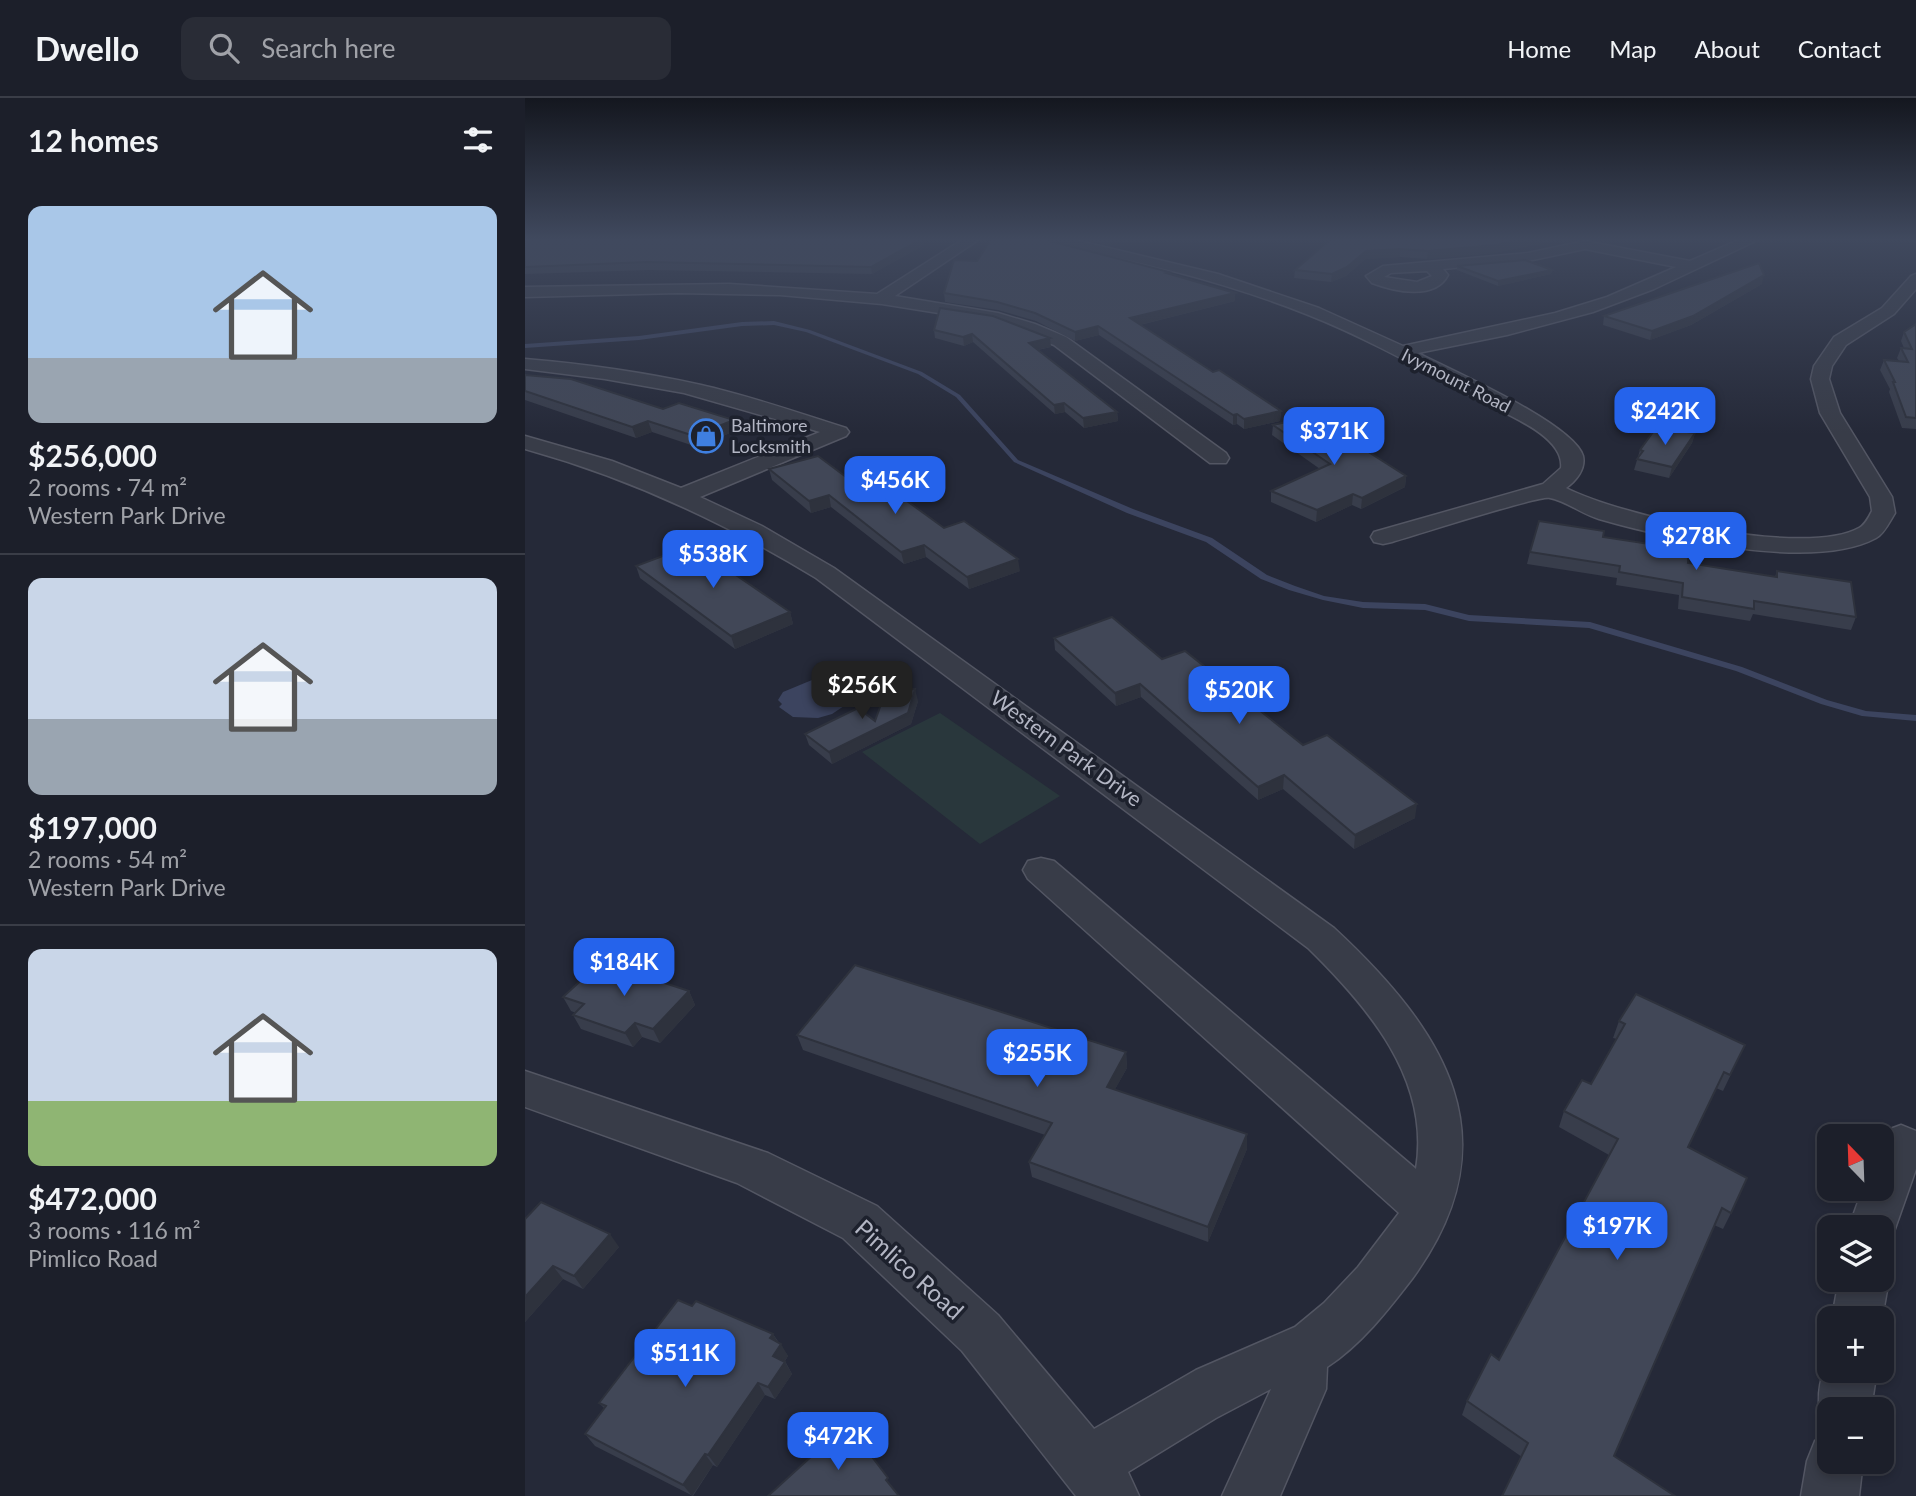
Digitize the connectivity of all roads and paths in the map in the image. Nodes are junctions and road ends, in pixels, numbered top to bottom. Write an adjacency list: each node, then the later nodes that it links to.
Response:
1 (912, 303): 9 (street)
2 (1290, 303): 5 (street, Ivymount Road)
3 (1599, 303): 5 (street)
4 (1895, 303): 10 (street)
5 (1399, 352): 10 (street, Ivymount Road)
6 (525, 364): 7 (street)
7 (815, 425): 11 (street); 11 (street)
8 (525, 442): 11 (street, Western Park Drive)
9 (1218, 458)
10 (1551, 489): 12 (street)
11 (671, 491): 16 (street, Western Park Drive)
12 (1383, 537)
13 (1041, 870): 16 (street)
14 (525, 1089): 20 (street, Pimlico Road)
15 (1901, 1145): 17 (street)
16 (1427, 1208): 18 (street, Western Park Drive)
17 (1877, 1215)
18 (1302, 1353): 20 (street, Western Park Drive); 21 (street)
19 (1833, 1474): 22 (street)
20 (1099, 1480)
21 (1251, 1496)
22 (1830, 1496)

